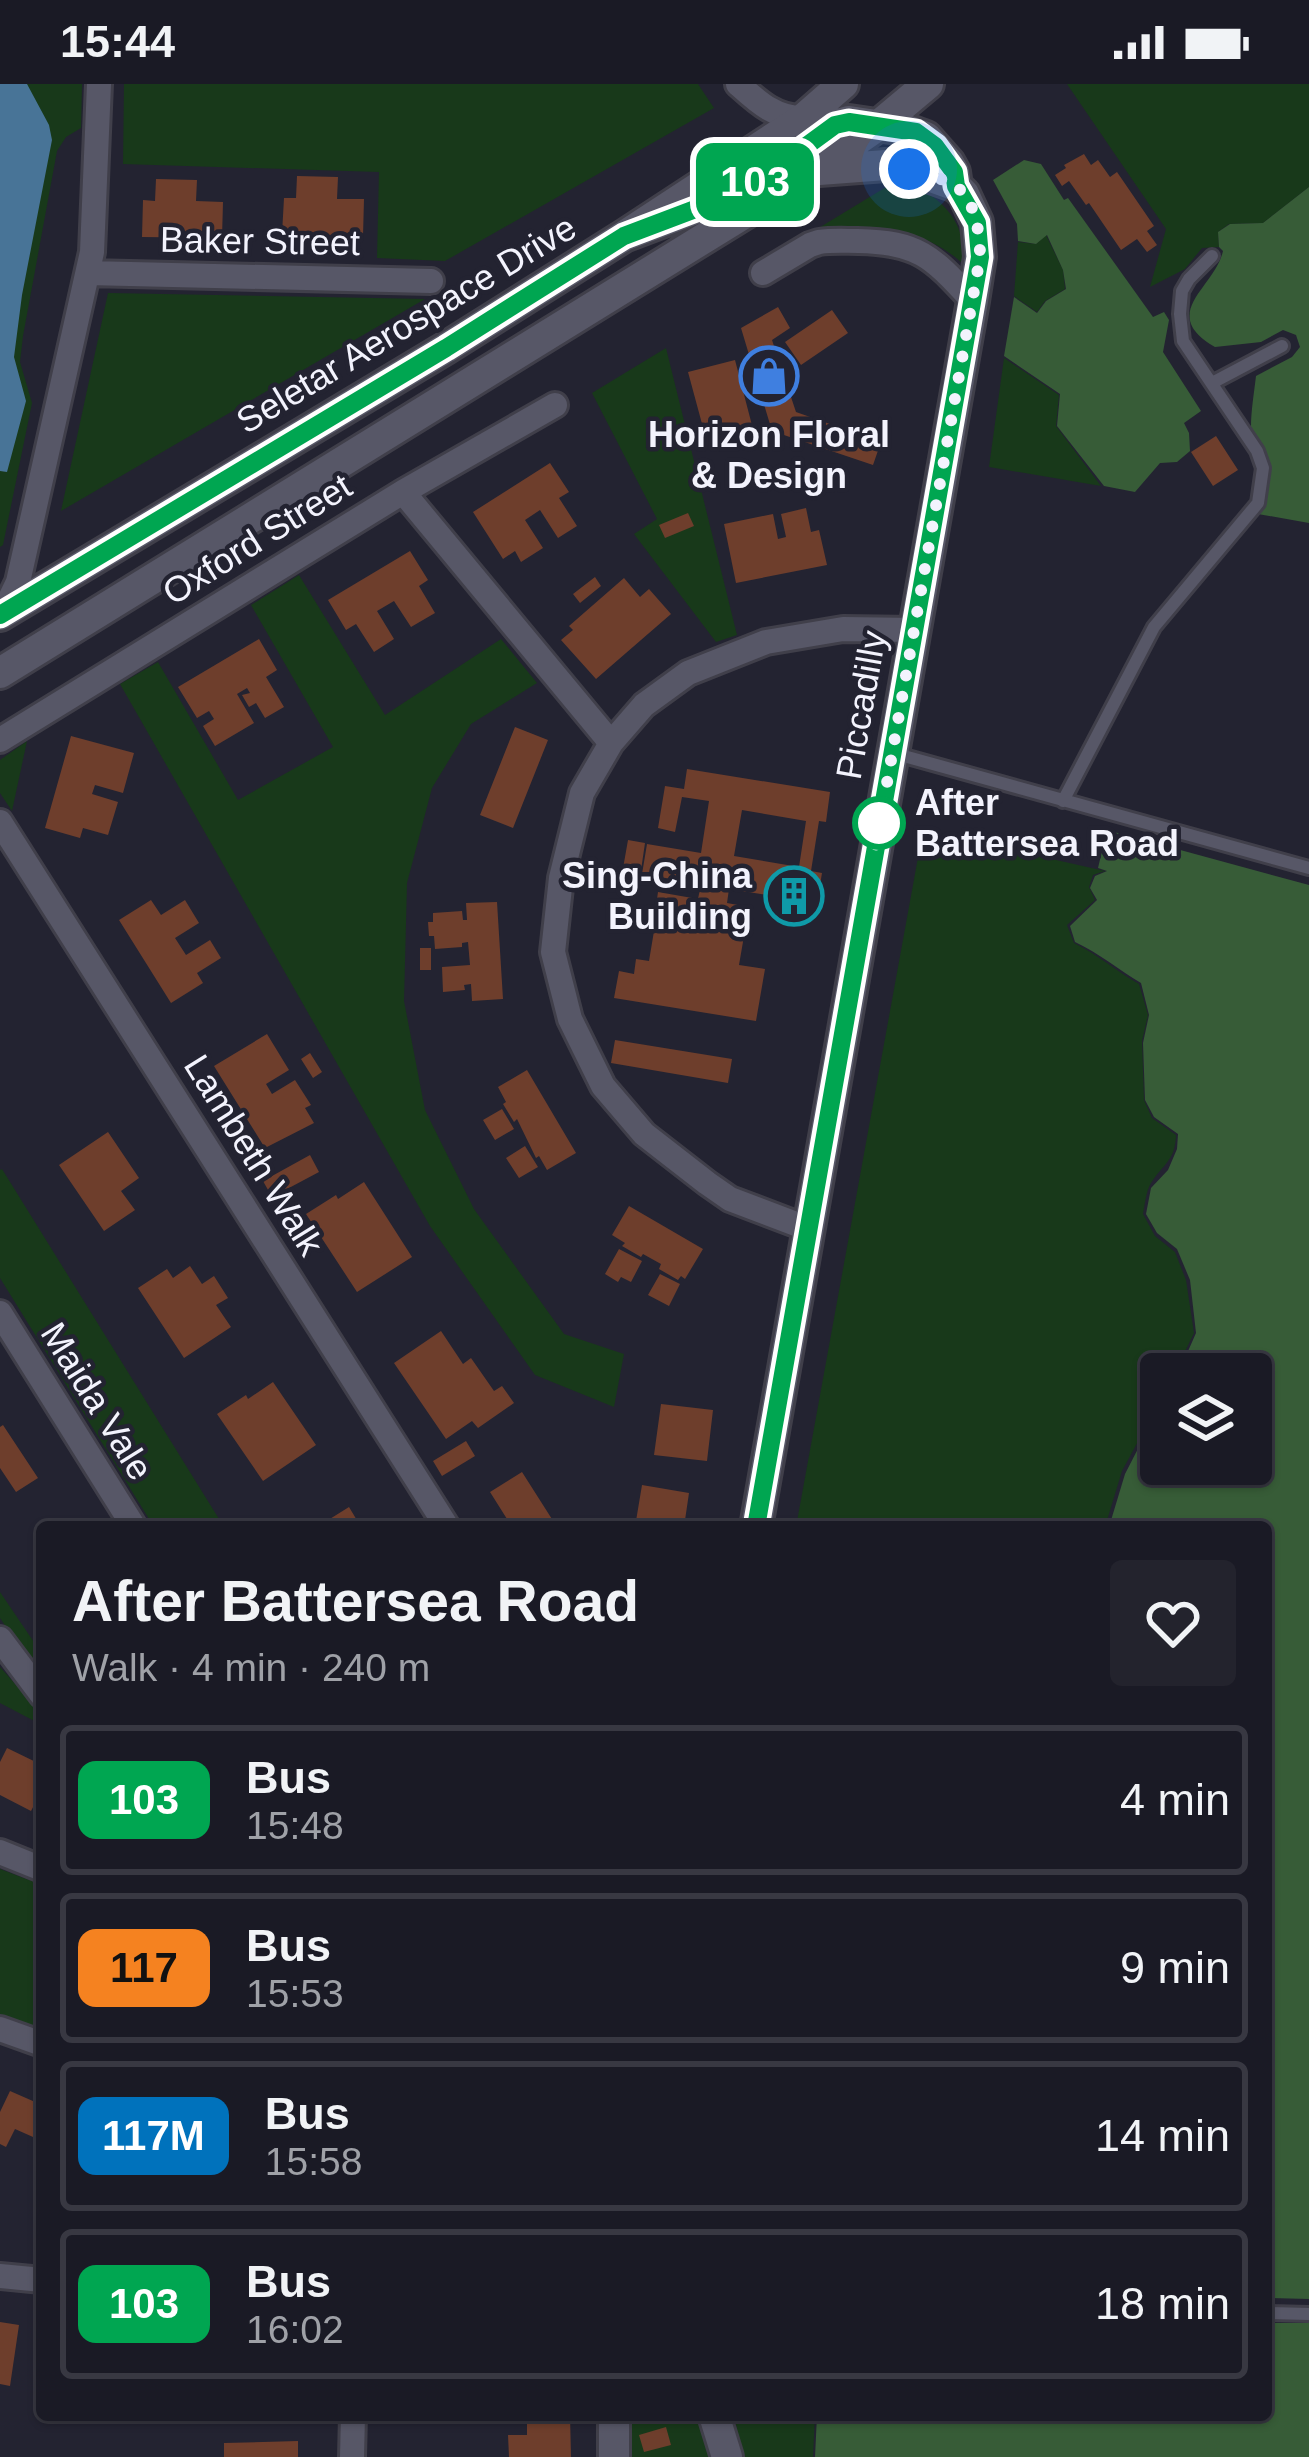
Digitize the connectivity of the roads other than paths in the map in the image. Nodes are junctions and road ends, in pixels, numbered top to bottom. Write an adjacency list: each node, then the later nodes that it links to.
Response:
1 (99, 84): 12 (street)
2 (737, 84): 5 (street)
3 (843, 84): 5 (street, Seletar Aerospace Drive)
4 (928, 84): 6 (street)
5 (804, 118): 9 (street, Seletar Aerospace Drive)
6 (879, 124): 7 (street); 8 (street, Piccadilly); 9 (street)
7 (813, 171): 8 (street); 21 (street)
8 (956, 186): 14 (street, Piccadilly)
9 (624, 236): 19 (street, Seletar Aerospace Drive)
10 (1212, 256): 16 (lane)
11 (763, 273): 14 (street)
12 (88, 274): 13 (street, Baker Street); 19 (street)
13 (431, 281)
14 (974, 301): 20 (street, Piccadilly)
15 (1282, 346): 16 (lane)
16 (1212, 383): 25 (lane)
17 (555, 405): 18 (street, Oxford Street)
18 (403, 492): 22 (street, Oxford Street); 23 (street)
19 (2, 614)
20 (915, 630): 23 (street); 24 (street, Piccadilly)
21 (0, 673)
22 (0, 740)
23 (611, 743): 28 (street)
24 (892, 753): 25 (lane); 28 (street, Piccadilly)
25 (1063, 801): 27 (lane)
26 (0, 822): 31 (street, Lambeth Walk)
27 (1309, 868)
28 (808, 1229): 32 (street, Piccadilly)
29 (0, 1312): 30 (street, Maida Vale)
30 (130, 1521)
31 (443, 1521)
32 (757, 1521)
33 (0, 1639): 34 (street)
34 (36, 1687)
35 (0, 1852): 36 (street)
36 (36, 1867)
37 (0, 2029): 38 (street)
38 (36, 2042)
39 (0, 2276): 40 (street)
40 (36, 2279)
41 (1272, 2313): 42 (lane)
42 (1309, 2314)
43 (353, 2421): 46 (street)
44 (614, 2421): 47 (street)
45 (716, 2421): 48 (street)
46 (352, 2457)
47 (614, 2457)
48 (728, 2457)

